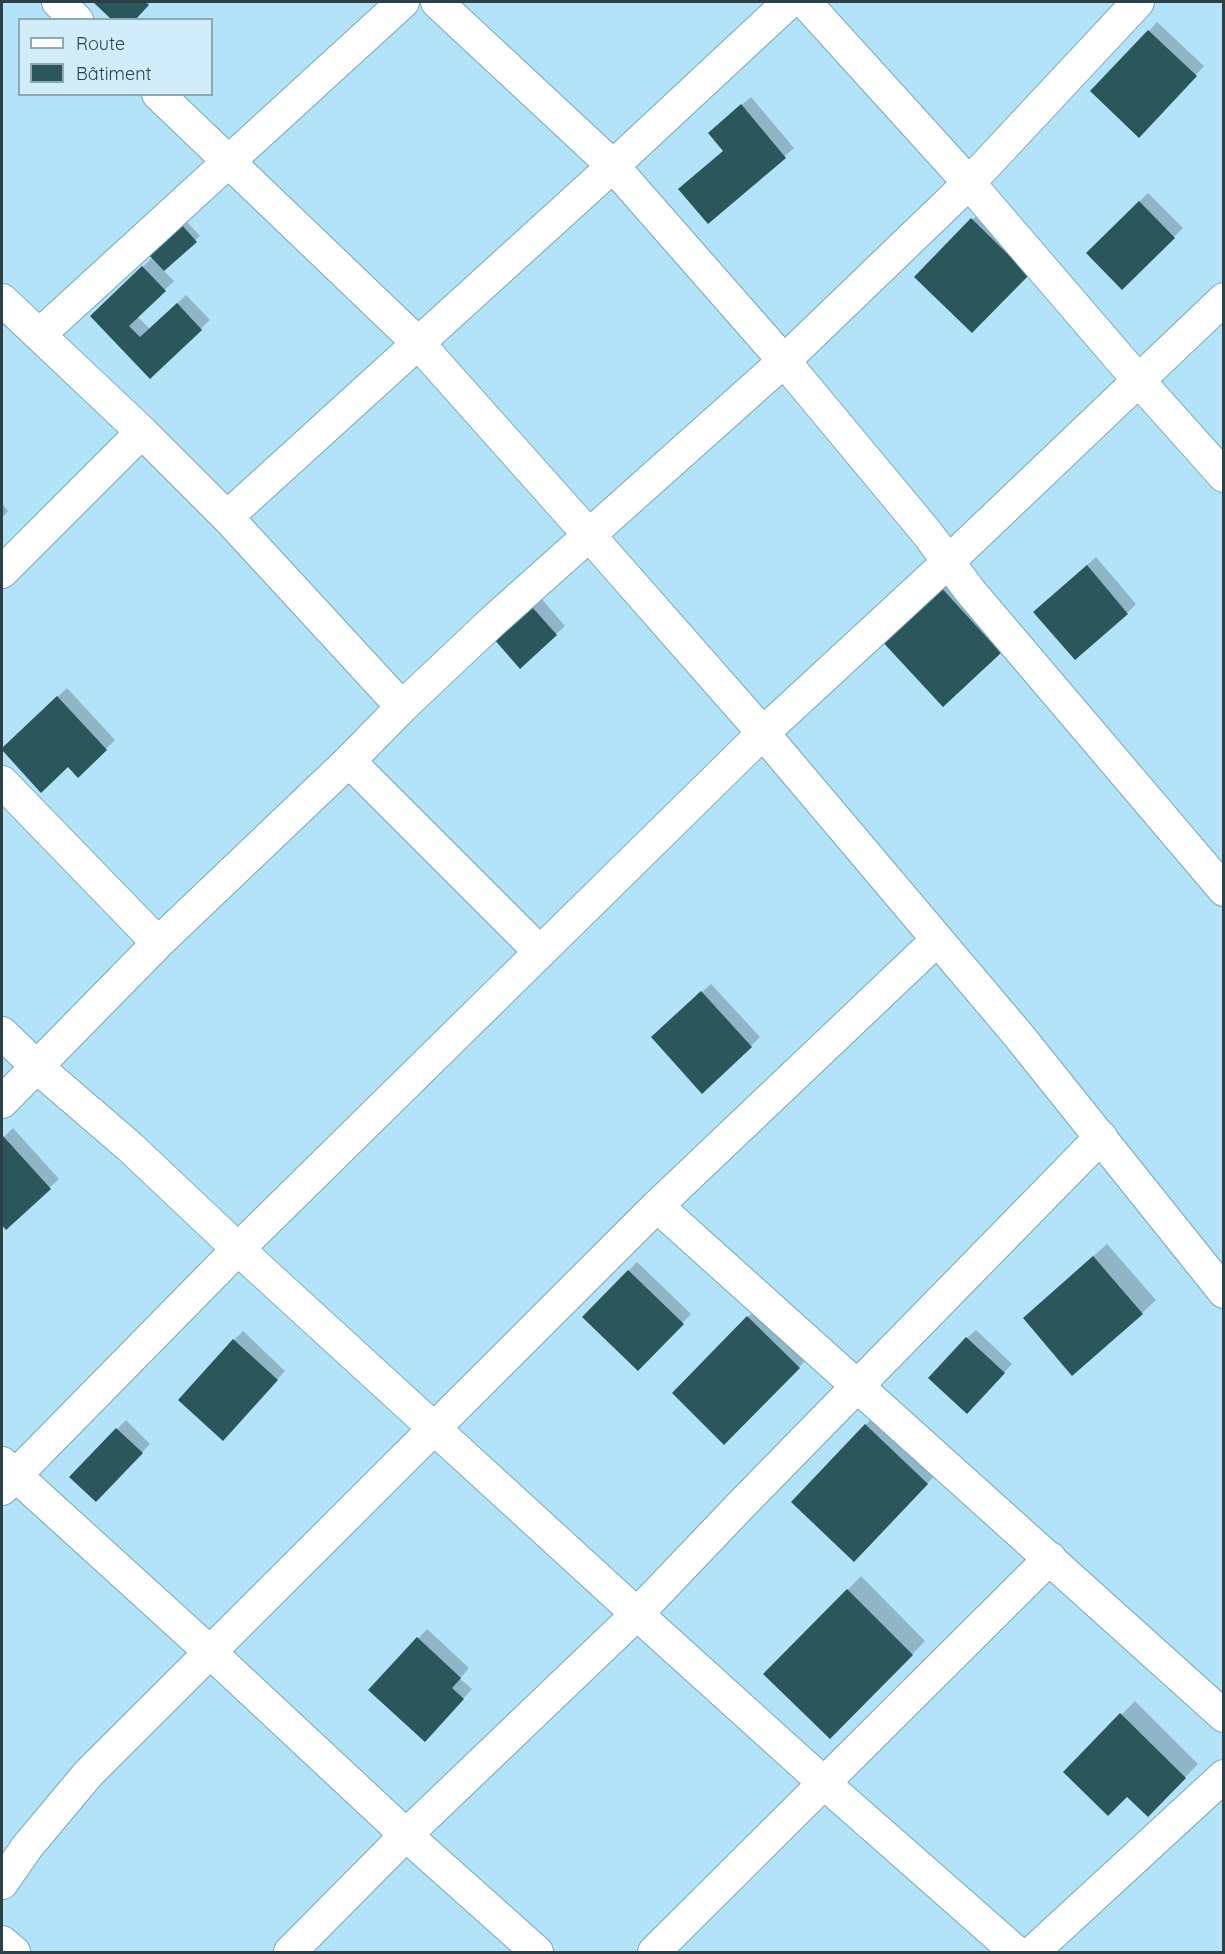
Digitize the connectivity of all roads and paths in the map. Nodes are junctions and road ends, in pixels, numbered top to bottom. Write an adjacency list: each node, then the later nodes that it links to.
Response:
1 (58, 2): 7 (street)
2 (403, 2): 9 (street)
3 (436, 2): 10 (street)
4 (789, 2): 10 (street)
5 (806, 2): 11 (street)
6 (1138, 2): 11 (street)
7 (75, 18)
8 (160, 96): 9 (street)
9 (229, 160): 14 (street); 15 (street)
10 (613, 166): 15 (street); 16 (street)
11 (969, 183): 16 (street); 17 (street)
12 (1224, 299): 17 (street)
13 (2, 300): 14 (street)
14 (39, 335): 18 (street)
15 (418, 343): 20 (street); 21 (street)
16 (784, 361): 21 (street); 22 (street)
17 (1139, 381): 19 (street); 22 (street)
18 (142, 432): 20 (street); 23 (street)
19 (1224, 476)
20 (227, 517): 24 (street)
21 (589, 535): 24 (street); 25 (street)
22 (948, 562): 25 (street); 28 (street)
23 (2, 572)
24 (402, 707): 26 (street)
25 (763, 733): 29 (street); 31 (street)
26 (349, 761): 30 (street); 31 (street)
27 (2, 782): 30 (street)
28 (1224, 890)
29 (937, 940): 35 (street); 36 (street)
30 (158, 944): 33 (street)
31 (540, 952): 37 (street)
32 (2, 1033): 33 (street)
33 (37, 1066): 34 (street); 37 (street)
34 (2, 1102)
35 (1101, 1137): 38 (street); 39 (street)
36 (657, 1206): 39 (street); 40 (street)
37 (238, 1249): 40 (street); 41 (street)
38 (1224, 1292)
39 (858, 1385): 42 (street); 43 (street)
40 (434, 1429): 43 (street); 44 (street)
41 (6, 1476): 44 (street)
42 (1050, 1558): 45 (street); 47 (street)
43 (637, 1614): 47 (street); 48 (street)
44 (211, 1653): 48 (street); 49 (street)
45 (1224, 1716)
46 (1224, 1776): 56 (street)
47 (824, 1783): 54 (street); 55 (street)
48 (406, 1835): 52 (street); 53 (street)
49 (2, 1883)
50 (2, 1942): 51 (street)
51 (14, 1953)
52 (290, 1953)
53 (537, 1953)
54 (654, 1953)
55 (1016, 1953)
56 (1033, 1953)

